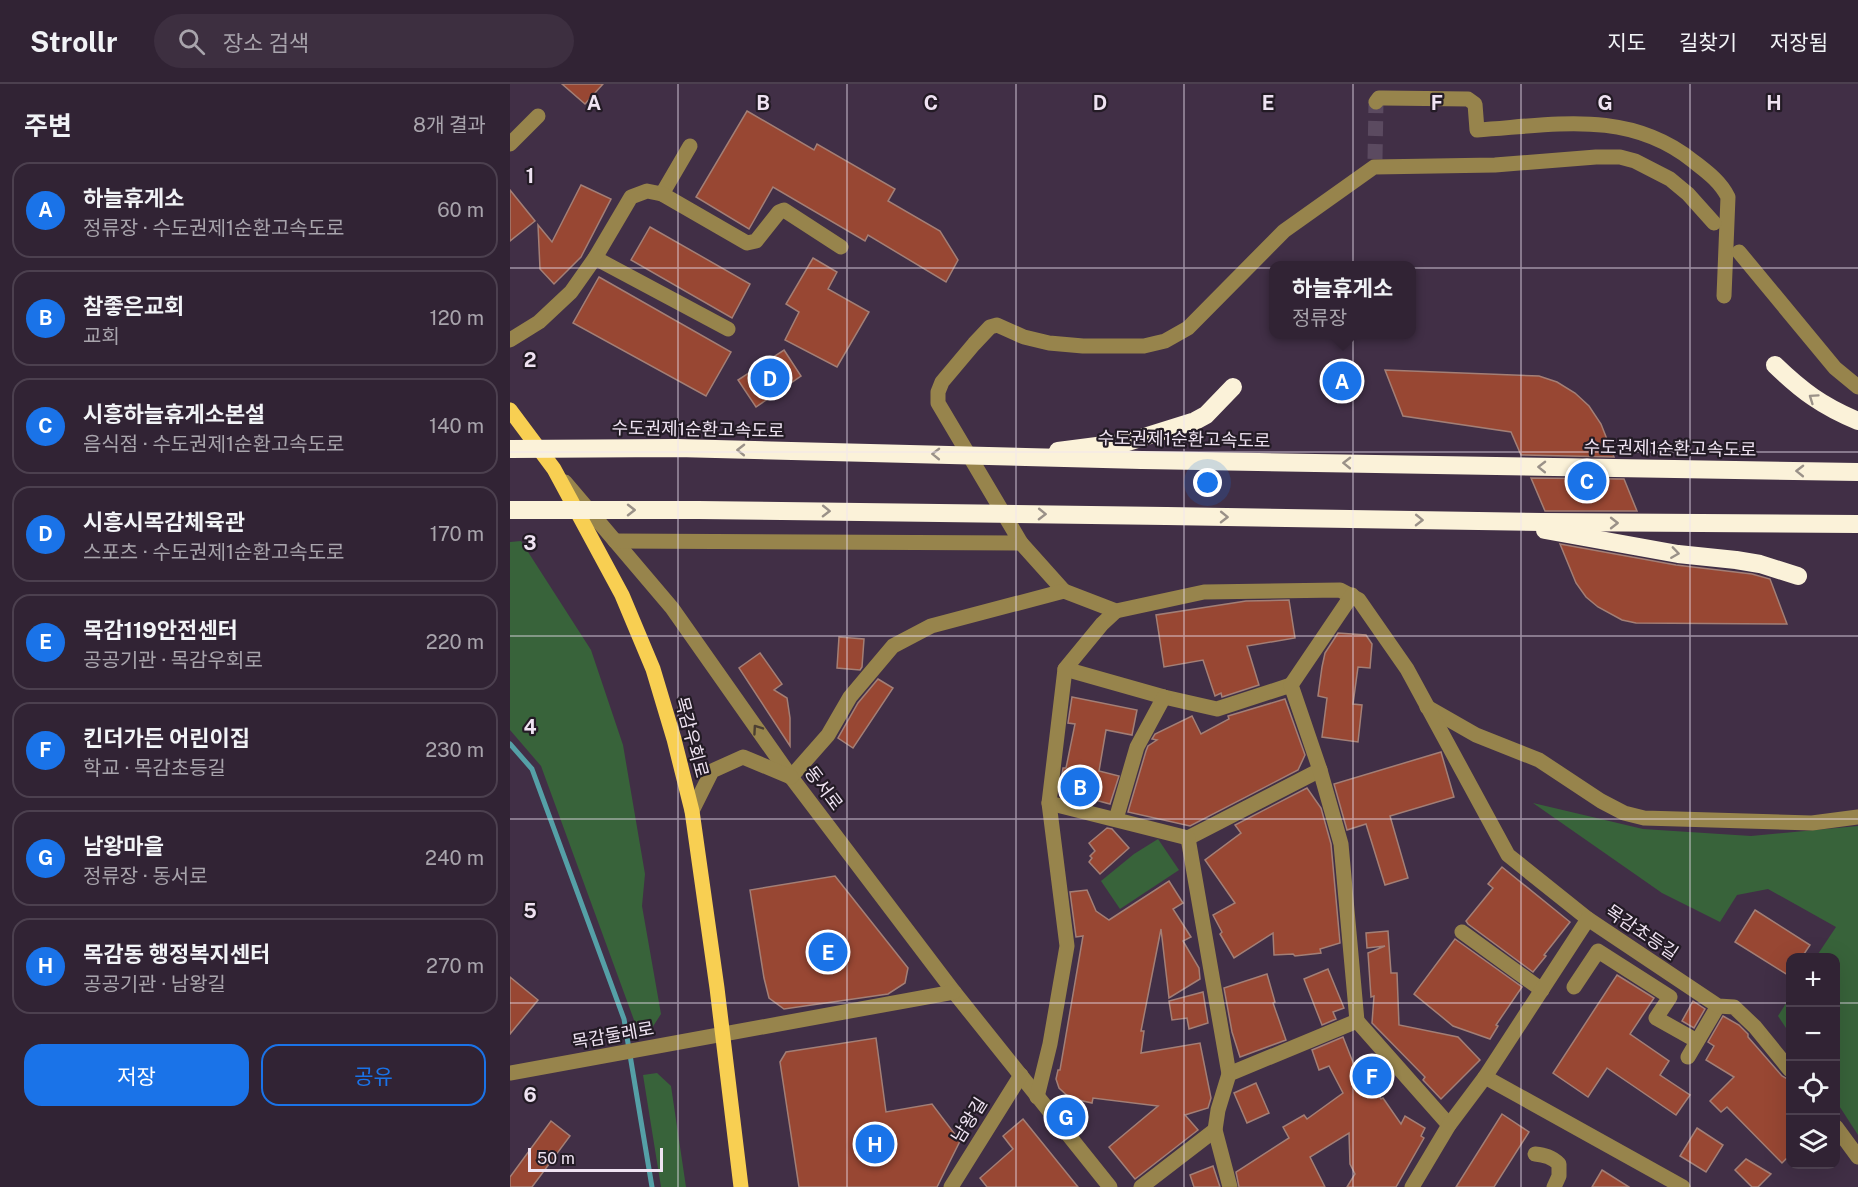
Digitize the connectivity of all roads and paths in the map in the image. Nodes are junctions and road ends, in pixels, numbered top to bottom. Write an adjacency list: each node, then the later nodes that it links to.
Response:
1 (1376, 102): 10 (street)
2 (538, 116): 3 (street)
3 (510, 144)
4 (690, 146): 5 (street)
5 (662, 194): 7 (street); 9 (street)
6 (1714, 222): 26 (street)
7 (841, 247)
8 (1739, 252): 15 (street)
9 (595, 258): 11 (street); 12 (street)
10 (1724, 296)
11 (728, 329)
12 (510, 340)
13 (1774, 365): 17 (highway, one-way to 13)
14 (1233, 387): 19 (highway)
15 (1858, 387)
16 (510, 410): 20 (main road, 동서로)
17 (1858, 421)
18 (510, 449): 19 (highway, 수도권제1순환고속도로, one-way to 18, bridge)
19 (1002, 455): 21 (highway, 수도권제1순환고속도로, one-way to 19, bridge)
20 (554, 469): 25 (street, 동서로); 38 (main road, 목감우회로)
21 (1858, 472)
22 (510, 510): 23 (highway, one-way to 23, bridge)
23 (1493, 521): 24 (highway, one-way to 24); 27 (highway, one-way to 27)
24 (1858, 524)
25 (615, 541): 26 (street); 36 (street, 동서로, one-way to 25)
26 (1022, 543): 28 (street)
27 (1798, 576)
28 (1064, 591): 30 (street); 36 (street)
29 (1353, 596): 30 (street); 32 (street); 34 (street)
30 (1116, 611): 31 (street)
31 (1065, 669): 33 (street); 37 (street)
32 (1291, 685): 33 (street); 35 (street)
33 (1164, 697): 40 (street)
34 (1427, 707): 39 (street); 42 (street)
35 (1320, 770): 41 (street); 48 (street)
36 (791, 777): 38 (street); 46 (street, 동서로)
37 (1049, 803): 40 (street); 57 (street)
38 (692, 811): 49 (main road, 목감우회로)
39 (1858, 817)
40 (1116, 819): 41 (street)
41 (1188, 838): 54 (street)
42 (1588, 919): 45 (street, 목감초등길); 47 (street, 목감초등길)
43 (1462, 932): 45 (street)
44 (1574, 987): 50 (street)
45 (1542, 990): 56 (street, 목감초등길)
46 (954, 992): 49 (street); 55 (street, 동서로)
47 (1718, 1006): 50 (street); 52 (street, 목감초등길)
48 (1357, 1021): 54 (street); 58 (street)
49 (722, 1036): 53 (street, 목감둘레로); 63 (main road, 목감우회로)
50 (1697, 1041): 51 (street)
51 (1688, 1057)
52 (1786, 1064)
53 (510, 1073)
54 (1229, 1074): 59 (street)
55 (1021, 1075): 57 (street, 동서로); 64 (street, 남왕길)
56 (1485, 1077): 58 (street, 목감초등길); 70 (street)
57 (1037, 1097): 65 (street, 동서로)
58 (1449, 1125): 68 (street, 목감초등길)
59 (1215, 1130): 66 (street); 67 (street)
60 (1840, 1132): 62 (street)
61 (1535, 1154): 69 (street)
62 (1858, 1157)
63 (741, 1187)
64 (951, 1187)
65 (1110, 1187)
66 (1142, 1187)
67 (1230, 1187)
68 (1412, 1187)
69 (1554, 1187)
70 (1683, 1187)

